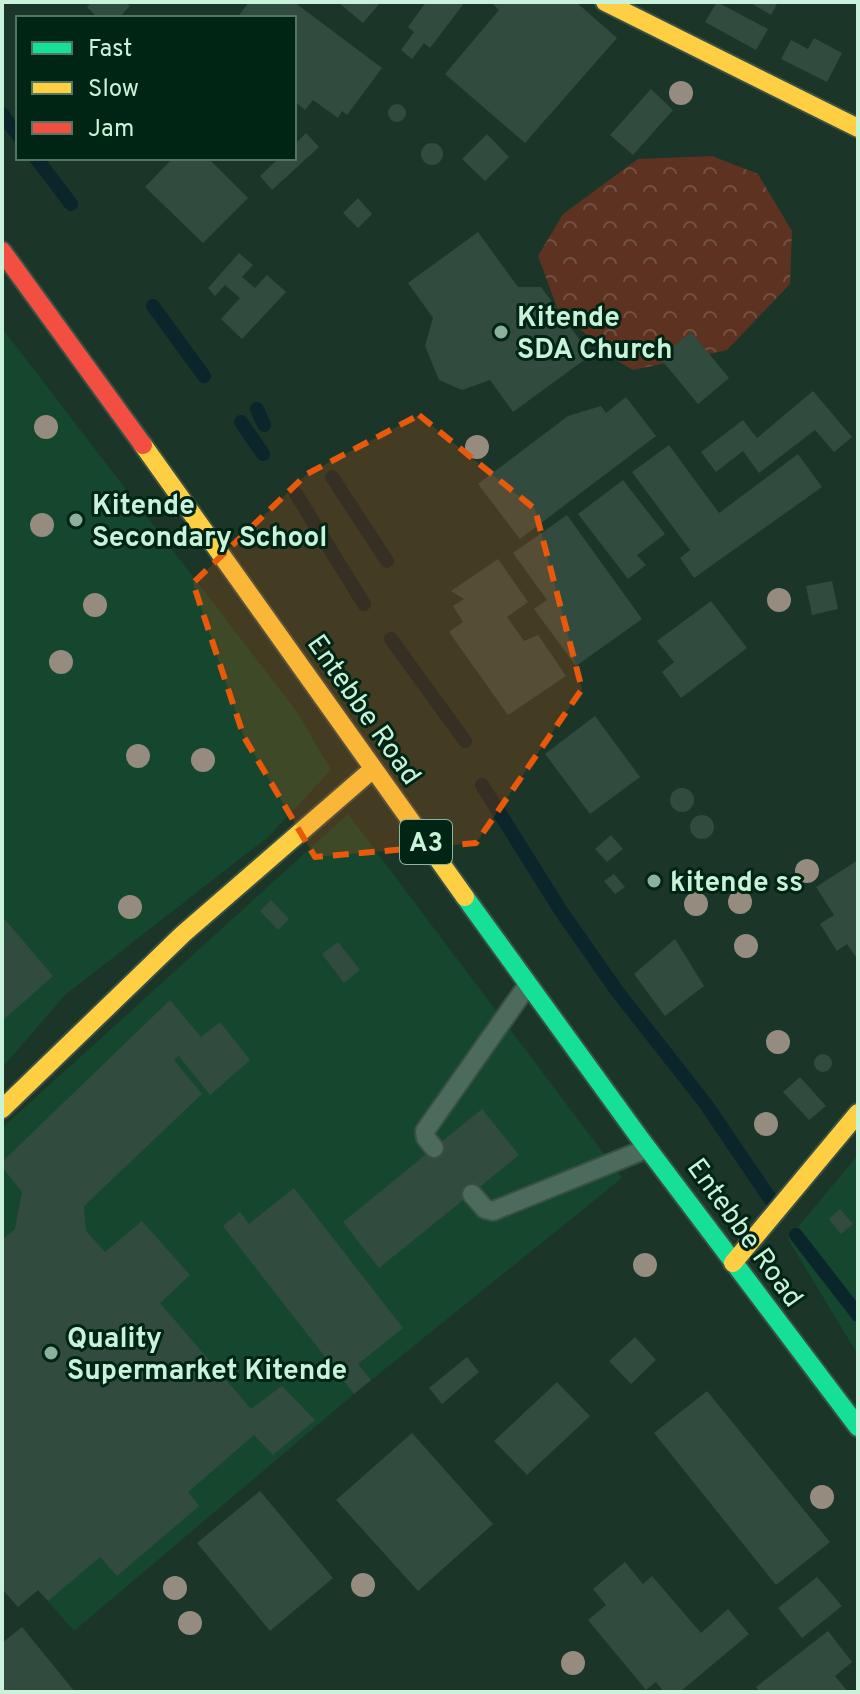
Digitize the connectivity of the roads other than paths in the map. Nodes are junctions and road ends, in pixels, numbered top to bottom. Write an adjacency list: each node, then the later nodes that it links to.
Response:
1 (605, 2): 2 (main road)
2 (858, 128)
3 (2, 251): 4 (main road, Entebbe Road / A3)
4 (373, 769): 5 (main road, Entebbe Road / A3); 6 (main road)
5 (529, 983): 8 (lane); 9 (main road, Entebbe Road / A3)
6 (2, 1109)
7 (858, 1113): 11 (main road)
8 (434, 1148)
9 (649, 1148): 10 (lane); 11 (main road, Entebbe Road / A3)
10 (472, 1194)
11 (733, 1263): 12 (main road, Entebbe Road / A3)
12 (858, 1427)

